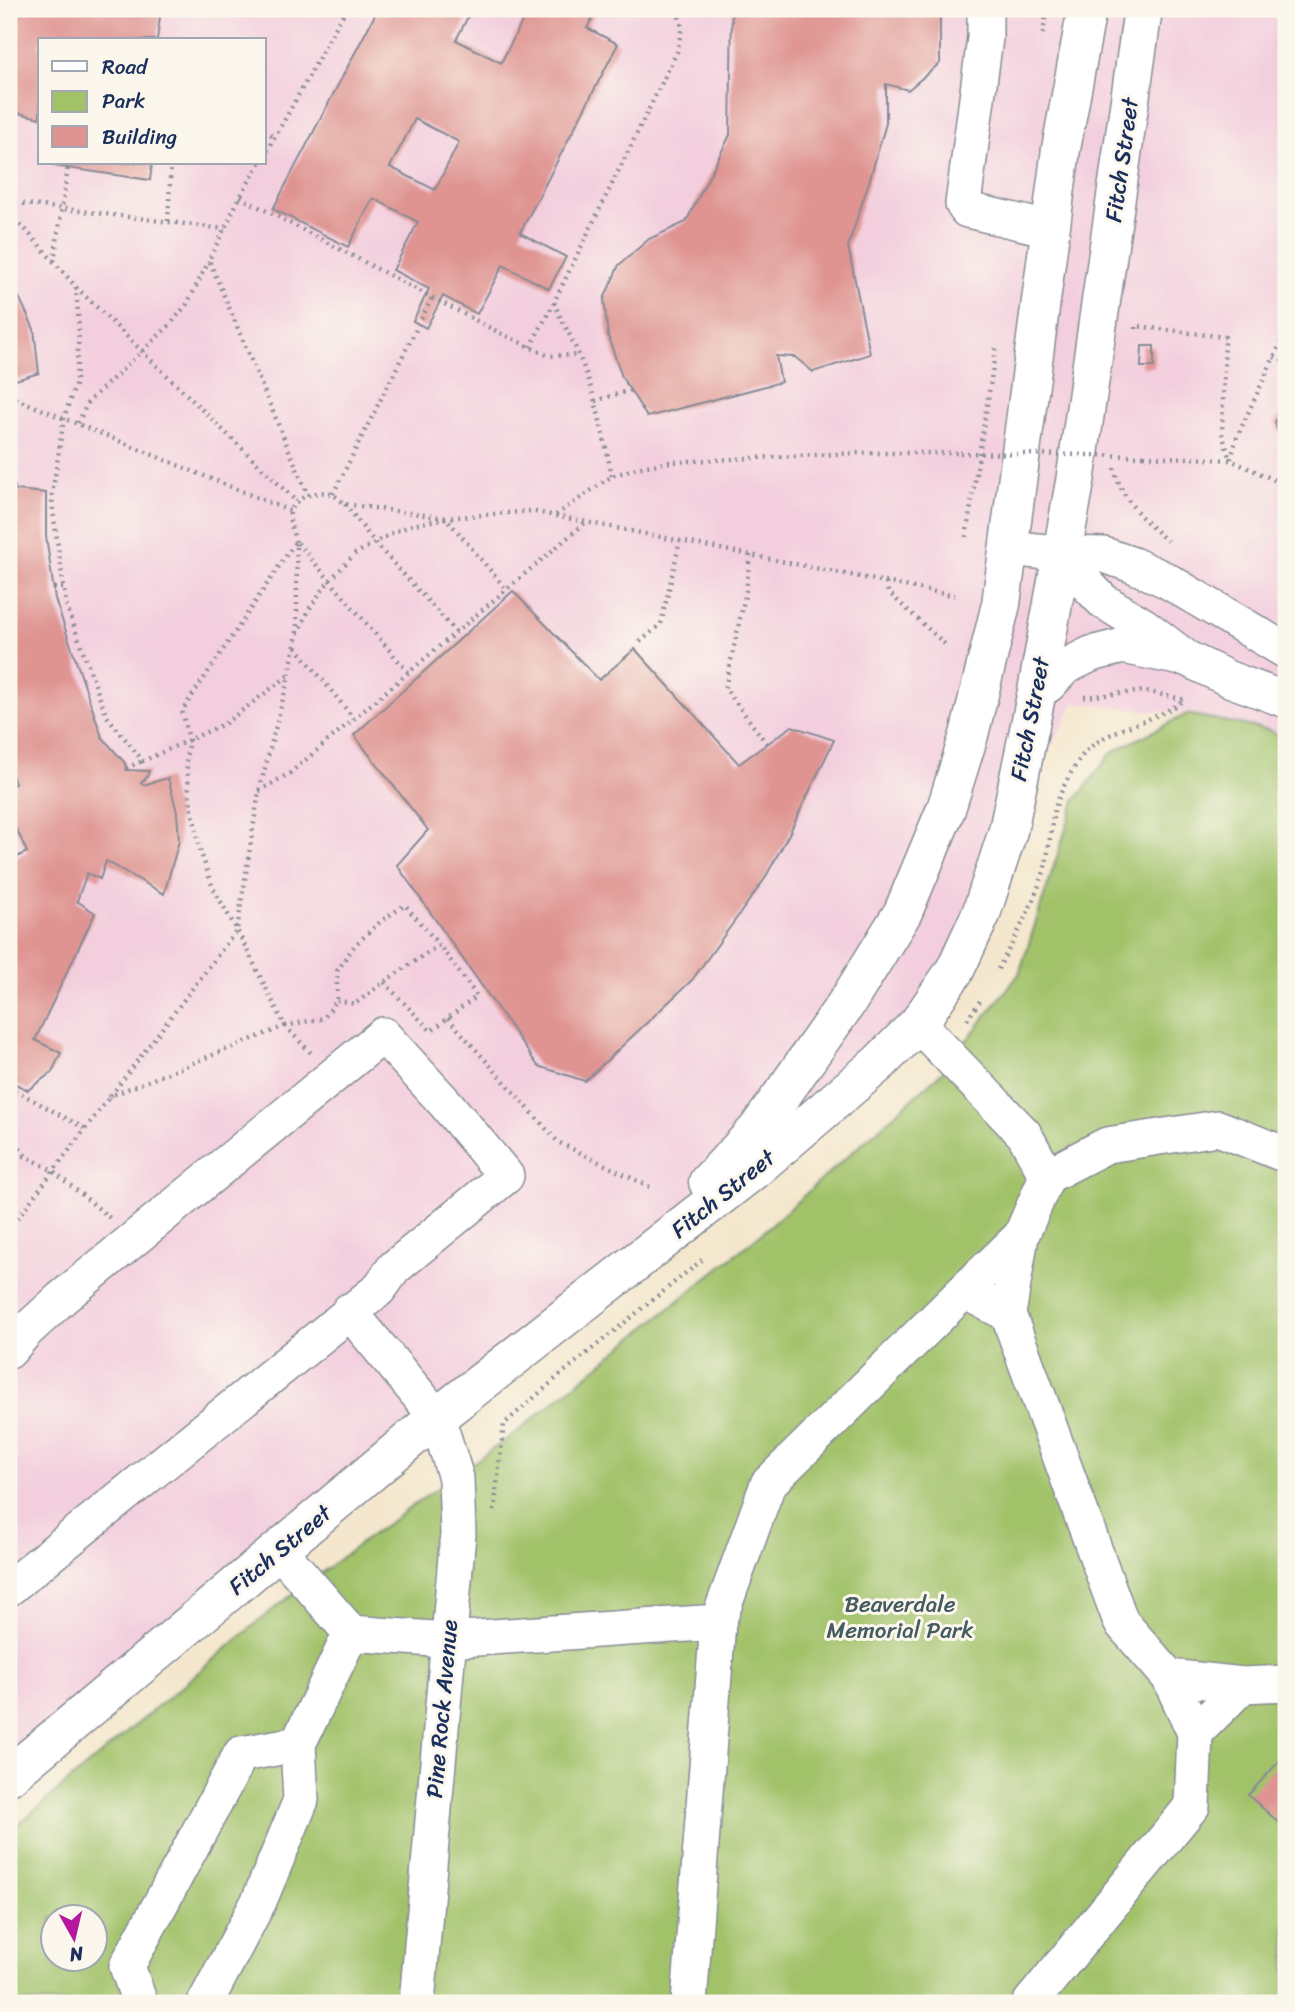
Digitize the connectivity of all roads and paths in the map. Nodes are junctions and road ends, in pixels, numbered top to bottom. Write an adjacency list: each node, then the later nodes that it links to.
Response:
1 (346, 9): 7 (path)
2 (677, 9): 23 (path)
3 (985, 9): 18 (street)
4 (1087, 9): 18 (main road, Fitch Street)
5 (1143, 9): 53 (main road, Fitch Street)
6 (266, 132): 7 (path)
7 (276, 137): 8 (path)
8 (266, 154)
9 (171, 164): 16 (path)
10 (259, 164): 12 (path)
11 (68, 167): 14 (path)
12 (240, 197): 17 (path); 22 (path)
13 (9, 202): 14 (path)
14 (61, 209): 16 (path); 20 (path)
15 (9, 216): 20 (path)
16 (168, 221): 17 (path)
17 (225, 229): 19 (path)
18 (1050, 229): 52 (main road, Fitch Street)
19 (209, 260): 27 (path); 41 (path)
20 (54, 262): 21 (path)
21 (76, 287): 27 (path); 34 (path)
22 (432, 298): 26 (path); 40 (path)
23 (554, 302): 26 (path); 28 (path)
24 (1136, 326): 36 (path)
25 (1286, 331): 29 (path)
26 (530, 347): 28 (path)
27 (143, 351): 35 (path); 42 (path)
28 (579, 355): 33 (path)
29 (1274, 357): 30 (path); 36 (path)
30 (1286, 362)
31 (630, 390): 33 (path)
32 (9, 396): 34 (path)
33 (595, 401): 37 (path)
34 (64, 418): 35 (path); 57 (path)
35 (78, 423): 44 (path)
36 (1230, 460): 37 (path, bridge); 39 (path)
37 (612, 476): 45 (path)
38 (1117, 480): 51 (path)
39 (1286, 485)
40 (332, 494): 41 (path); 43 (path)
41 (308, 495): 42 (path)
42 (297, 502): 44 (path)
43 (345, 504): 46 (path); 50 (path)
44 (290, 511): 48 (path)
45 (556, 515): 46 (path); 47 (path)
46 (446, 518): 50 (path); 59 (path)
47 (587, 522): 49 (path); 59 (path)
48 (296, 541): 55 (path); 62 (path); 75 (path)
49 (680, 541): 54 (path); 63 (path)
50 (375, 543): 55 (path); 61 (path)
51 (1170, 544)
52 (1009, 548): 53 (street); 101 (main road, Fitch Street)
53 (1064, 554): 66 (street); 67 (street); 70 (main road, Fitch Street)
54 (750, 555): 56 (path); 76 (path)
55 (329, 581): 62 (path); 68 (path)
56 (886, 583): 60 (path); 64 (path)
57 (64, 587): 58 (path); 77 (path)
58 (54, 588)
59 (506, 589): 61 (path)
60 (955, 596)
61 (456, 632): 68 (path)
62 (297, 634): 65 (path)
63 (640, 642)
64 (947, 646)
65 (296, 647): 69 (path); 74 (path)
66 (1286, 651)
67 (1186, 658): 70 (street); 72 (street)
68 (408, 672): 74 (path)
69 (289, 676): 75 (path); 79 (path)
70 (1037, 691): 85 (main road, Fitch Street)
71 (1077, 695): 73 (path)
72 (1286, 700)
73 (1195, 702)
74 (354, 719): 79 (path)
75 (189, 739): 77 (path); 80 (path)
76 (767, 744)
77 (144, 761): 78 (path)
78 (126, 768)
79 (259, 791): 80 (path)
80 (237, 930): 86 (path); 89 (path)
81 (439, 946): 82 (path); 83 (path); 84 (path)
82 (384, 982): 83 (path); 84 (path)
83 (337, 1000): 86 (path)
84 (448, 1018): 97 (path)
85 (918, 1024): 96 (street); 101 (main road, Fitch Street)
86 (285, 1026): 89 (path)
87 (10, 1087): 88 (path); 90 (path)
88 (9, 1098)
89 (107, 1098): 90 (path)
90 (84, 1128): 95 (path)
91 (9, 1131): 93 (path)
92 (1286, 1155): 96 (street)
93 (26, 1156): 94 (path); 95 (path)
94 (9, 1157)
95 (51, 1170): 98 (path); 100 (path)
96 (1047, 1176): 99 (street)
97 (649, 1187)
98 (9, 1229)
99 (1021, 1236): 102 (street); 104 (street)
100 (135, 1239): 103 (street); 105 (street)
101 (620, 1276): 106 (main road, Fitch Street)
102 (964, 1291): 104 (street); 109 (street)
103 (349, 1311): 106 (street); 108 (street)
104 (1007, 1314): 112 (street)
105 (9, 1351)
106 (438, 1417): 107 (main road, Fitch Street); 111 (street, Pine Rock Avenue)
107 (280, 1550): 110 (street); 117 (main road, Fitch Street)
108 (9, 1588)
109 (719, 1622): 111 (street); 121 (street)
110 (351, 1633): 111 (street); 116 (street)
111 (447, 1640): 120 (street, Pine Rock Avenue)
112 (1169, 1677): 114 (street); 115 (street)
113 (1286, 1683): 114 (street)
114 (1243, 1685): 115 (street)
115 (1195, 1733): 122 (street)
116 (298, 1744): 118 (street); 119 (street)
117 (9, 1776)
118 (141, 2003)
119 (205, 2003)
120 (417, 2003)
121 (689, 2003)
122 (1030, 2003)

